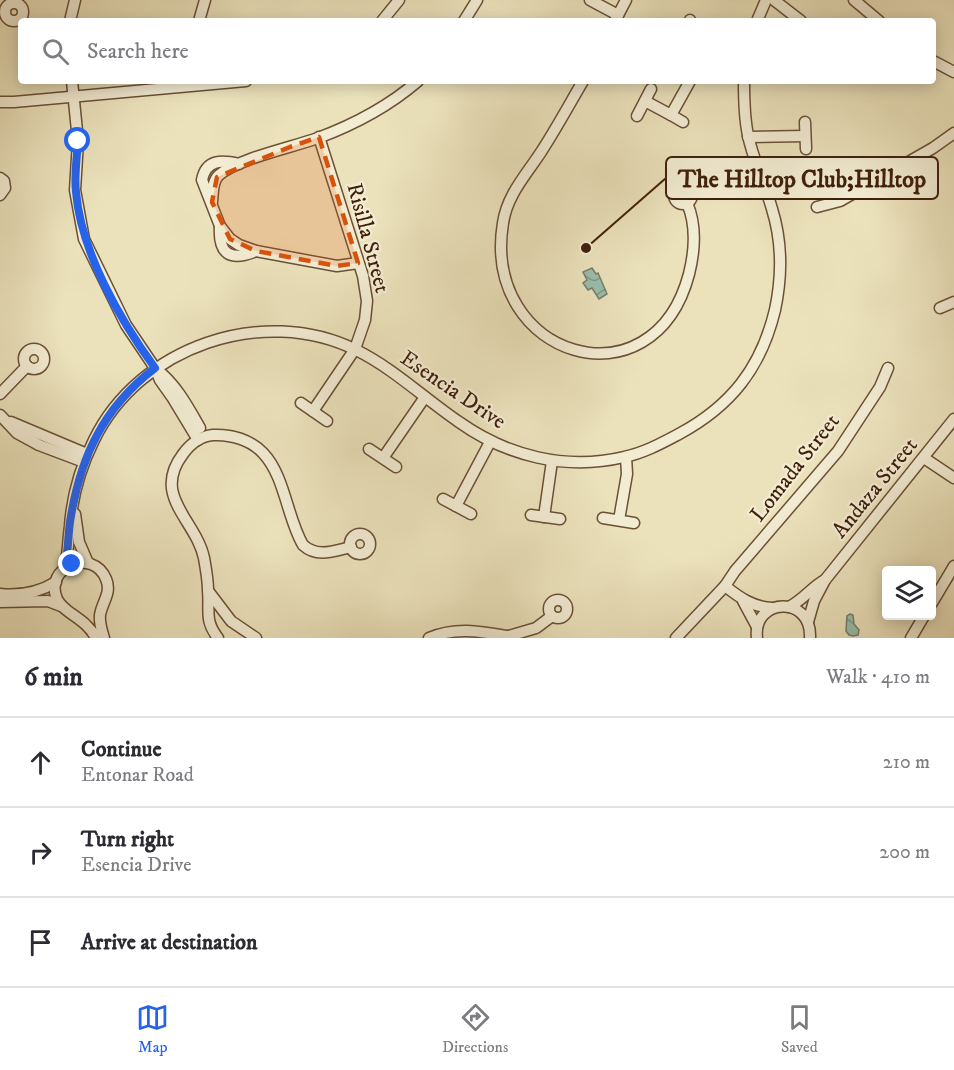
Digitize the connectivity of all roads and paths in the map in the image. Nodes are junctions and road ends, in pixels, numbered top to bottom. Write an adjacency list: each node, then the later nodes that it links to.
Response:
1 (75, 0): 10 (street)
2 (205, 0): 11 (street)
3 (399, 0): 12 (street)
4 (477, 0): 13 (street)
5 (590, 0): 14 (street)
6 (626, 0): 14 (street)
7 (766, 0): 15 (street)
8 (774, 0): 16 (street)
9 (854, 0): 17 (street)
10 (71, 18)
11 (200, 18)
12 (384, 18)
13 (466, 18)
14 (616, 18)
15 (758, 18)
16 (797, 18)
17 (875, 18)
18 (936, 63): 19 (street)
19 (954, 72)
20 (72, 84): 27 (street)
21 (212, 84): 27 (street)
22 (414, 84): 36 (street)
23 (581, 84): 43 (street)
24 (688, 84): 30 (street)
25 (744, 84): 37 (street, Esencia Drive)
26 (651, 89): 28 (street)
27 (74, 96): 29 (street); 50 (street)
28 (645, 101): 30 (street); 31 (street)
29 (0, 102)
30 (671, 115): 32 (street)
31 (637, 116)
32 (683, 122)
33 (805, 122): 35 (street)
34 (954, 133): 44 (street)
35 (805, 136): 37 (street); 38 (street)
36 (319, 137): 39 (street); 45 (street, Risilla Street)
37 (748, 137): 62 (street, Esencia Drive)
38 (806, 149)
39 (239, 164): 42 (street); 42 (street)
40 (0, 178): 41 (street)
41 (0, 195)
42 (212, 202): 45 (street)
43 (687, 203)
44 (817, 207)
45 (358, 263): 48 (street, Risilla Street)
46 (954, 302): 47 (street)
47 (940, 308)
48 (354, 349): 50 (street, Esencia Drive); 53 (street, Esencia Drive); 55 (street, Risilla Street)
49 (27, 366): 52 (street)
50 (155, 368): 59 (street); 63 (street, Esencia Drive)
51 (888, 368): 85 (street, Lomada Street)
52 (0, 394)
53 (425, 397): 60 (street, Esencia Drive); 64 (street)
54 (301, 403): 55 (street)
55 (314, 411): 58 (street)
56 (2, 417): 63 (street)
57 (954, 419): 65 (street, Andaza Street)
58 (327, 421)
59 (201, 438): 79 (street); 86 (street)
60 (490, 442): 66 (street, Esencia Drive); 71 (street)
61 (369, 449): 64 (street)
62 (626, 457): 66 (street, Esencia Drive); 77 (street)
63 (86, 458): 70 (street, Esencia Drive)
64 (383, 458): 67 (street)
65 (924, 458): 68 (street); 83 (street, Andaza Street)
66 (552, 461): 74 (street)
67 (396, 467)
68 (954, 478)
69 (443, 499): 71 (street)
70 (74, 502): 80 (street, Esencia Drive); 82 (street, Esencia Drive)
71 (456, 506): 72 (street)
72 (471, 514)
73 (531, 515): 74 (street)
74 (544, 517): 76 (street)
75 (603, 518): 77 (street)
76 (560, 519)
77 (619, 520): 78 (street)
78 (634, 523)
79 (351, 547)
80 (88, 563): 82 (street); 91 (street, Esencia Drive)
81 (954, 566): 88 (street)
82 (65, 568): 84 (street, Esencia Drive)
83 (825, 580): 93 (street, Andaza Street); 98 (street, Andaza Street)
84 (56, 582): 87 (street); 92 (street)
85 (725, 586): 89 (street); 106 (street, Lomada Street)
86 (209, 592): 103 (street); 104 (street)
87 (0, 594)
88 (936, 596)
89 (743, 601): 94 (street); 99 (street)
90 (0, 602): 92 (street)
91 (104, 604): 95 (street); 102 (street, Esencia Drive)
92 (61, 606): 95 (street)
93 (789, 607): 94 (street); 98 (street)
94 (772, 608): 99 (street)
95 (75, 614): 101 (street)
96 (552, 616): 100 (street)
97 (921, 620): 108 (street)
98 (808, 622): 107 (street)
99 (757, 632)
100 (504, 637): 105 (street)
101 (96, 638)
102 (104, 638)
103 (218, 638)
104 (256, 638)
105 (429, 638)
106 (676, 638)
107 (810, 638)
108 (911, 638)

